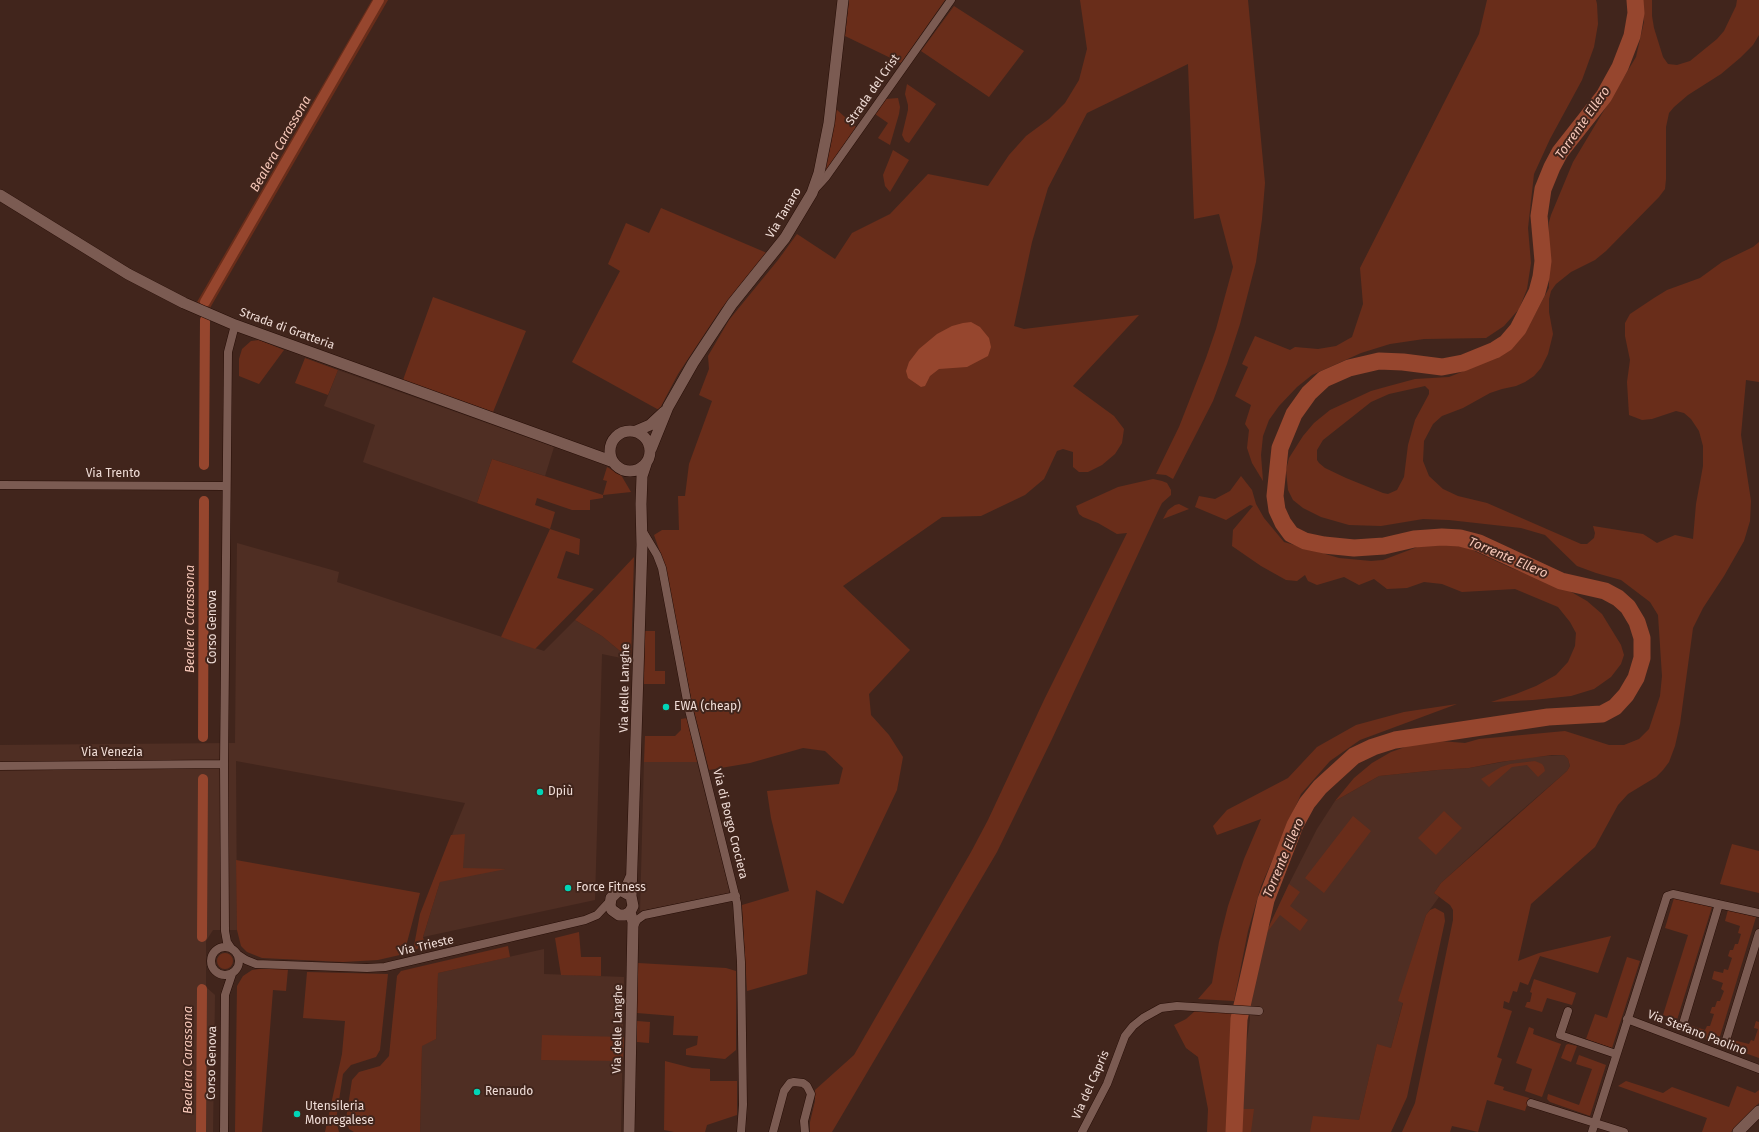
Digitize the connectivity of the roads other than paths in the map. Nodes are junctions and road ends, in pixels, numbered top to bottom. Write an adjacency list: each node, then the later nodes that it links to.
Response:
1 (843, 0): 3 (main road, Via Tanaro)
2 (952, 0): 3 (street, Strada del Crist)
3 (812, 193): 6 (main road, Via Tanaro)
4 (0, 195): 5 (main road, Strada di Gratteria)
5 (235, 324): 10 (main road, Strada di Gratteria); 15 (street, Corso Genova)
6 (668, 407): 7 (main road, Via Tanaro); 9 (main road, Via Tanaro)
7 (636, 431): 8 (main road); 9 (main road)
8 (610, 445): 10 (main road, Strada di Gratteria); 11 (main road)
9 (651, 449): 12 (main road, Via delle Langhe)
10 (582, 450): 11 (main road, Strada di Gratteria)
11 (611, 461): 13 (main road, Via delle Langhe)
12 (646, 464): 13 (main road); 16 (main road, Via delle Langhe)
13 (626, 471): 16 (main road, Via delle Langhe)
14 (0, 485): 15 (street, Via Trento)
15 (226, 486): 18 (street, Corso Genova)
16 (641, 504): 17 (main road, Via delle Langhe)
17 (642, 530): 20 (main road, Via delle Langhe); 21 (street, Via di Borgo Crociera)
18 (224, 764): 19 (street, Via Venezia); 29 (street, Corso Genova)
19 (0, 766)
20 (626, 893): 22 (main road); 24 (main road, Via delle Langhe)
21 (736, 896): 28 (street); 49 (street, Via di Borgo Crociera)
22 (609, 902): 26 (main road); 27 (street, Via Trieste)
23 (1719, 904): 25 (street); 39 (street, Via Stefano Paolino); 40 (street)
24 (630, 912): 26 (main road); 28 (main road, Via delle Langhe)
25 (1759, 913)
26 (617, 914): 27 (street, Via Trieste); 28 (main road)
27 (597, 915): 33 (street, Via Trieste)
28 (633, 928): 48 (main road, Via delle Langhe)
29 (225, 932): 31 (street, Corso Genova); 32 (street, Corso Genova)
30 (1759, 933): 41 (street)
31 (218, 949): 32 (street); 35 (street, Corso Genova)
32 (234, 951): 33 (street, Via Trieste); 34 (street, Corso Genova)
33 (256, 964): 34 (street, Via Trieste)
34 (234, 972): 35 (street); 36 (street, Corso Genova)
35 (216, 973): 36 (street, Corso Genova)
36 (225, 995): 47 (street, Corso Genova)
37 (1259, 1011): 52 (street, Via del Capris)
38 (1568, 1011): 42 (street)
39 (1627, 1019): 42 (street, Via Stefano Paolino); 43 (street, Via Stefano Paolino)
40 (1683, 1024)
41 (1726, 1040)
42 (1616, 1054): 46 (street, Via Stefano Paolino)
43 (1759, 1069)
44 (1531, 1103): 46 (street)
45 (1759, 1111): 55 (main road)
46 (1594, 1122): 53 (street, Via Stefano Paolino); 54 (street)
47 (224, 1132)
48 (629, 1132)
49 (741, 1132)
50 (773, 1132): 51 (street)
51 (805, 1132)
52 (1082, 1132)
53 (1592, 1132)
54 (1624, 1132)
55 (1738, 1132)

